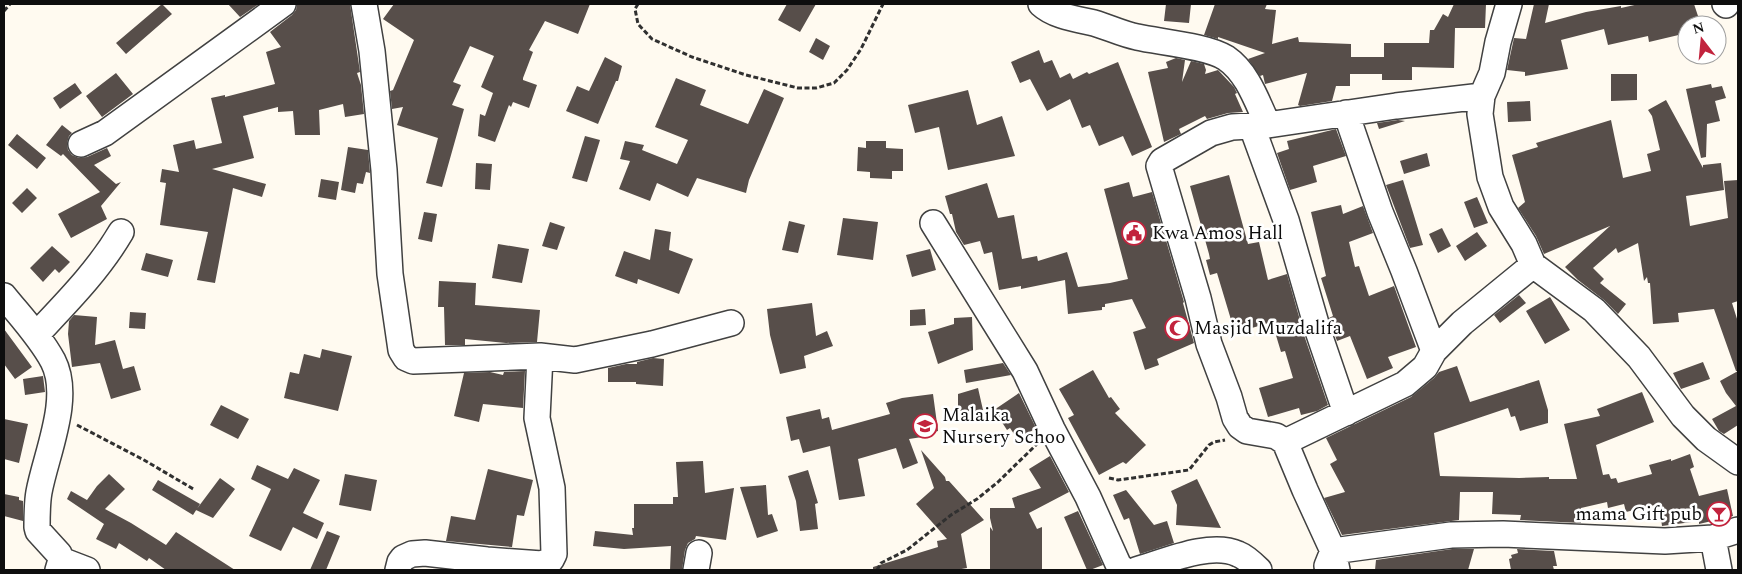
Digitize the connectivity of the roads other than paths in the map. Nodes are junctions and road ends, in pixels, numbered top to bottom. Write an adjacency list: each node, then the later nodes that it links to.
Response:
1 (283, 4): 8 (street)
2 (364, 4): 16 (street)
3 (1040, 4): 7 (street)
4 (1508, 4): 5 (street)
5 (1482, 96): 6 (street); 11 (street)
6 (1346, 113): 7 (street); 15 (street)
7 (1260, 126): 17 (street); 18 (street)
8 (81, 144)
9 (933, 223): 26 (street)
10 (121, 232): 14 (street)
11 (1533, 265): 15 (street); 19 (street)
12 (4, 296): 14 (street)
13 (731, 323): 16 (street)
14 (36, 335): 23 (street)
15 (1434, 351): 17 (street)
16 (540, 356): 25 (street)
17 (1346, 413): 18 (street)
18 (1285, 442): 22 (street)
19 (1738, 462)
20 (1738, 530): 21 (street)
21 (1713, 538): 22 (street); 29 (street)
22 (1332, 564)
23 (59, 565): 24 (street)
24 (87, 570)
25 (398, 570)
26 (1123, 570)
27 (1136, 570): 28 (street)
28 (1259, 570)
29 (1719, 570)

